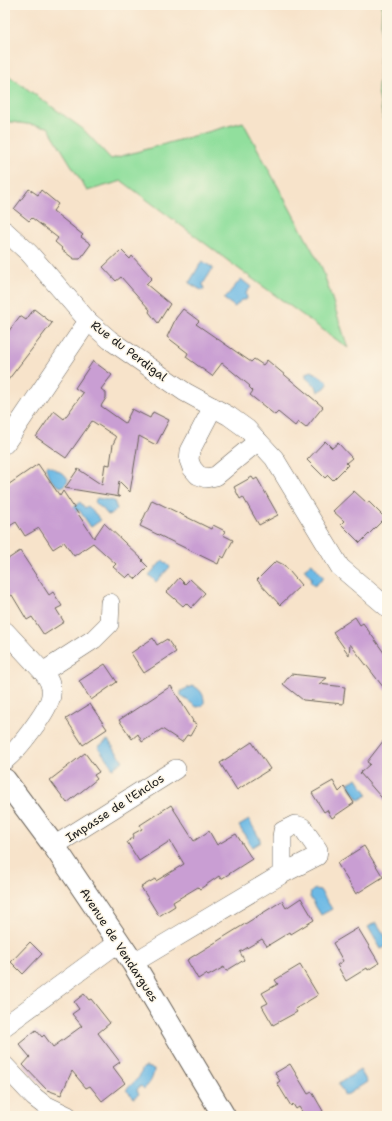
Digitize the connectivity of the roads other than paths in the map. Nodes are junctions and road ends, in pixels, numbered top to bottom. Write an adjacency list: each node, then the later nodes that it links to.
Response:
1 (5, 231): 2 (street, Rue du Perdigal)
2 (88, 321): 3 (street, Rue du Perdigal); 5 (street)
3 (213, 407): 4 (street, Rue du Perdigal); 4 (street)
4 (258, 441): 7 (street, Rue du Perdigal)
5 (5, 444)
6 (110, 603): 9 (street)
7 (387, 607)
8 (5, 631): 9 (street)
9 (43, 672): 10 (street)
10 (5, 760)
11 (176, 769): 13 (street, Impasse de l'Enclos)
12 (5, 780): 13 (street, Avenue de Vendargues)
13 (54, 846): 15 (street, Avenue de Vendargues)
14 (282, 874): 16 (street)
15 (119, 942): 16 (street, Avenue de Vendargues); 17 (street)
16 (133, 963): 20 (street, Avenue de Vendargues)
17 (5, 1026)
18 (5, 1066): 19 (street)
19 (68, 1116)
20 (224, 1116)

